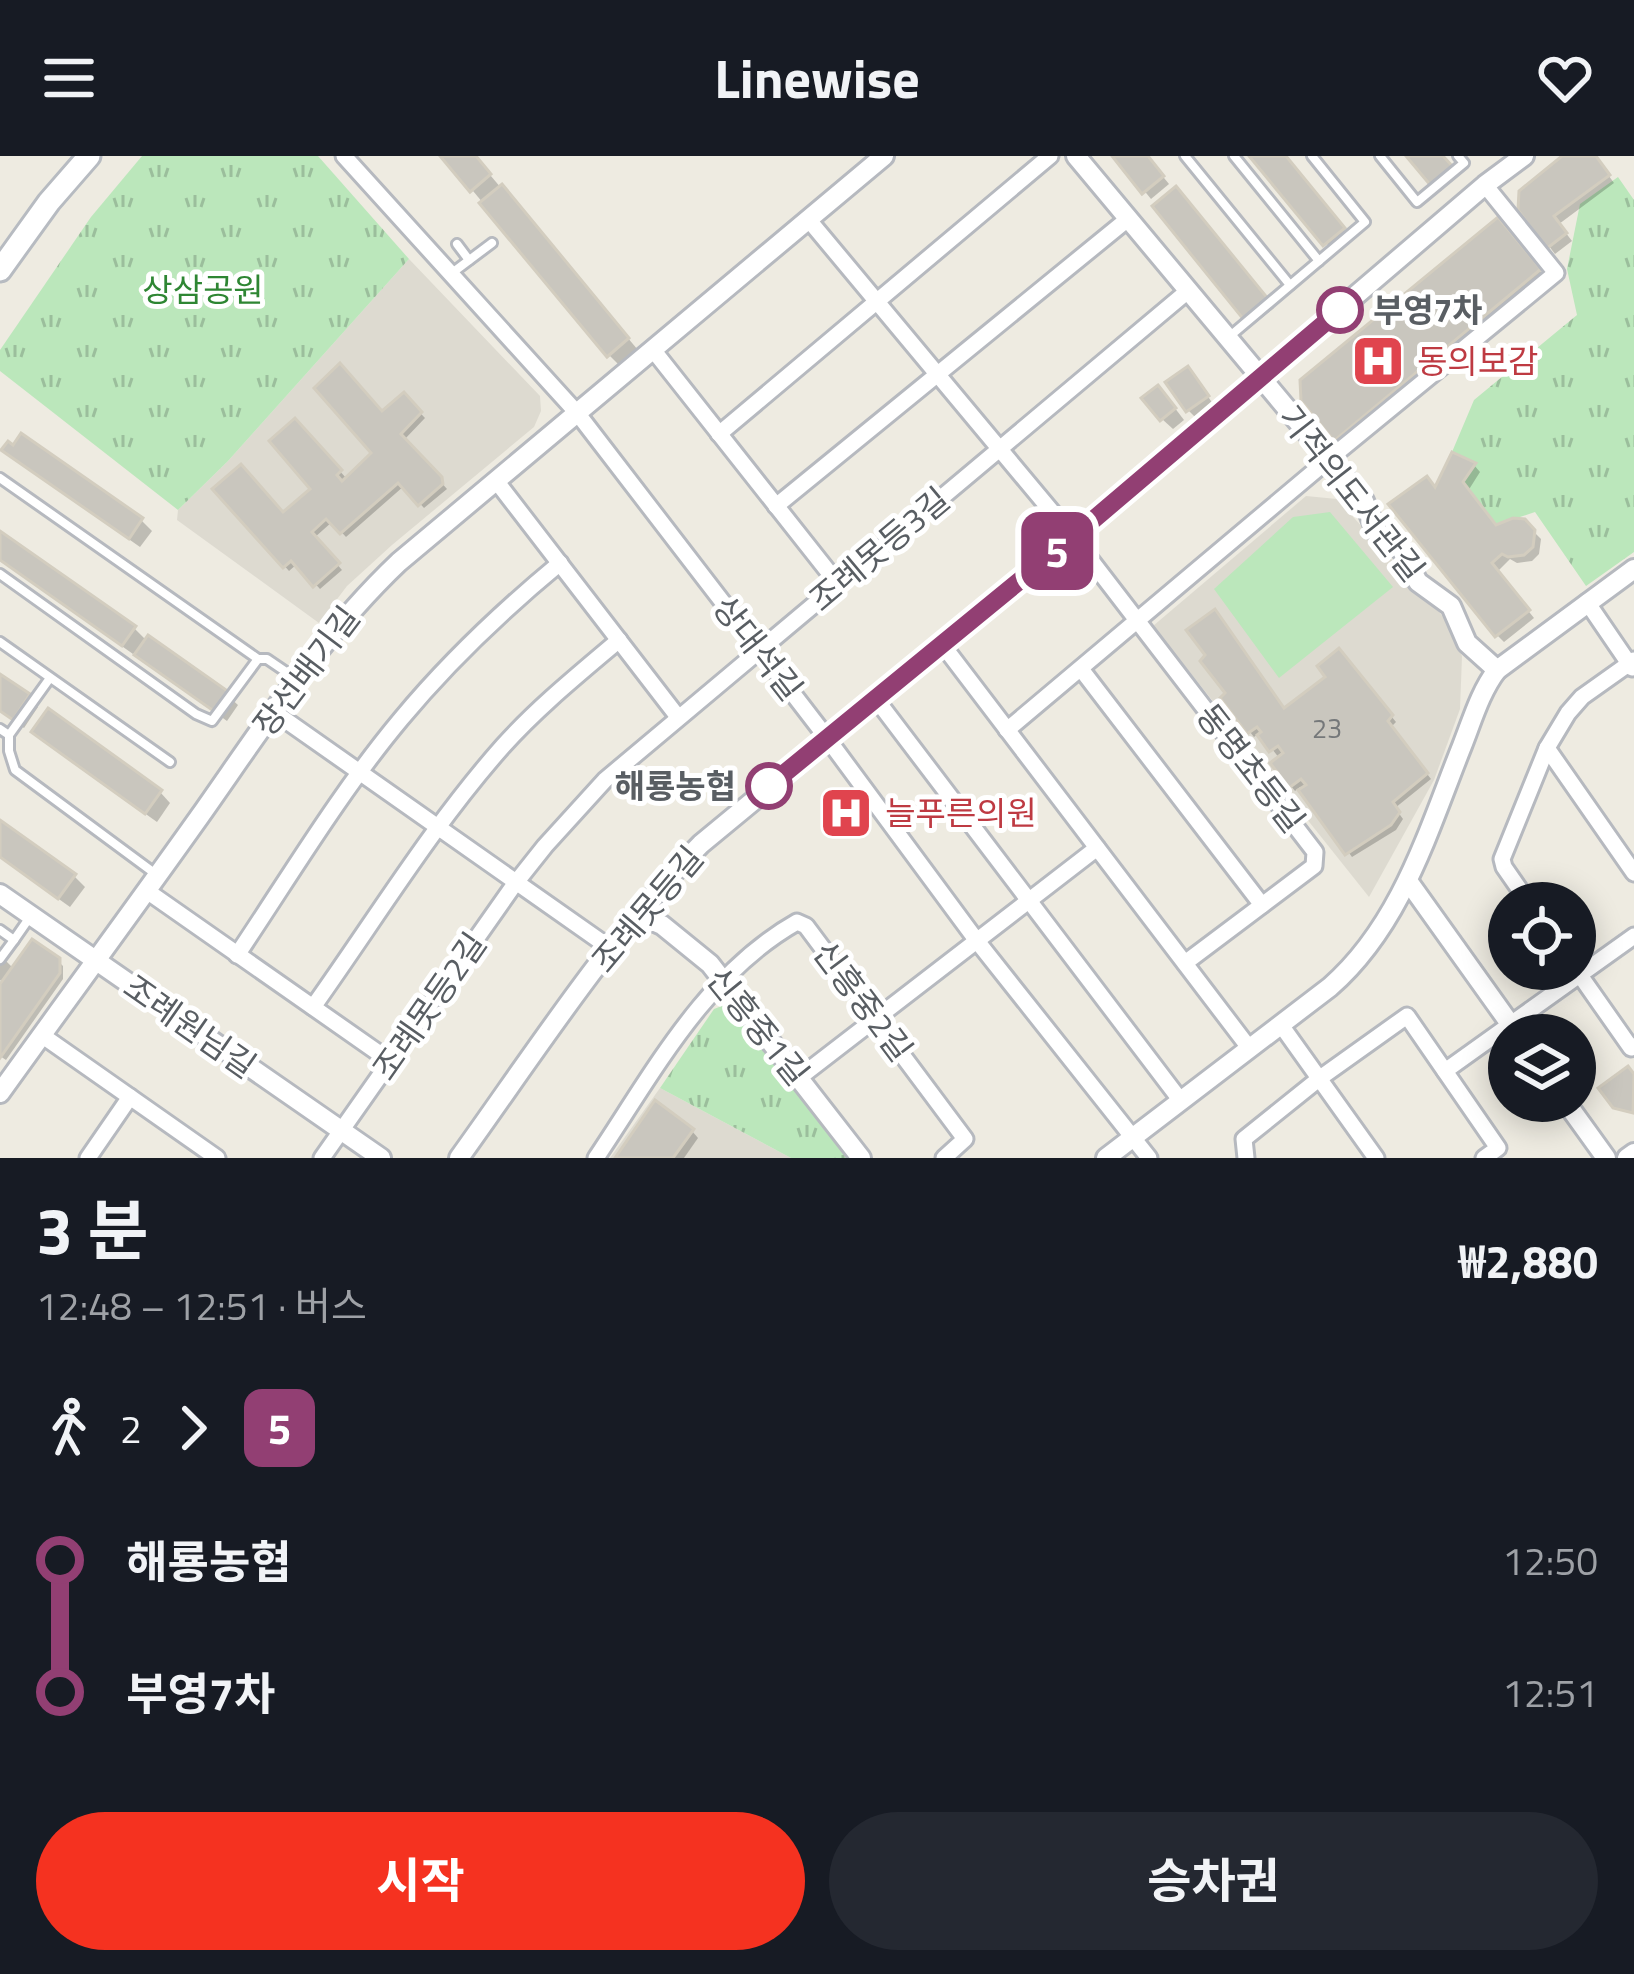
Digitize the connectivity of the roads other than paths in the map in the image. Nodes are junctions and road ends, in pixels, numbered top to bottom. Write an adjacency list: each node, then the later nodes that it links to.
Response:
1 (89, 156): 19 (main road)
2 (344, 156): 20 (street, 상대석길)
3 (884, 156): 13 (street, 장선배기길)
4 (1050, 156): 23 (street)
5 (1076, 156): 14 (street, 기적의도서관길)
6 (1185, 156): 21 (lane)
7 (1234, 156): 18 (lane)
8 (1312, 156): 18 (lane)
9 (1380, 156): 10 (lane)
10 (1458, 156)
11 (1524, 156): 12 (street, 조례못등길)
12 (1485, 185): 27 (street, 조례못등길); 31 (street)
13 (808, 218): 23 (street); 25 (street, 장선배기길)
14 (1129, 218): 22 (street, 기적의도서관길); 26 (street)
15 (492, 243): 17 (lane)
16 (457, 244): 17 (lane)
17 (470, 260): 20 (lane)
18 (1319, 261): 21 (lane)
19 (0, 270)
20 (451, 274): 28 (street, 상대석길)
21 (1290, 285): 24 (lane)
22 (1189, 290): 24 (street, 기적의도서관길); 30 (street, 조례못등3길)
23 (877, 301): 26 (street); 29 (street)
24 (1228, 337): 27 (street, 기적의도서관길)
25 (653, 351): 28 (street, 장선배기길); 29 (street)
26 (937, 374): 30 (street); 34 (street)
27 (1261, 378): 31 (street, 기적의도서관길); 35 (street, 조례못등길)
28 (578, 414): 33 (street, 장선배기길); 45 (street, 상대석길)
29 (719, 434): 34 (street)
30 (999, 448): 35 (street); 39 (street, 조례못등3길)
31 (1329, 458): 41 (street); 49 (street, 기적의도서관길)
32 (0, 478): 46 (lane)
33 (497, 482): 36 (street); 51 (street, 장선배기길)
34 (776, 506): 39 (street)
35 (1073, 537): 41 (street, 동명초등길); 44 (street, 조례못등길)
36 (560, 563): 42 (street); 60 (street)
37 (1634, 569): 40 (street)
38 (0, 574): 46 (lane)
39 (838, 584): 45 (street, 조례못등3길)
40 (1587, 602): 47 (street); 49 (street)
41 (1138, 621): 48 (street); 70 (street, 동명초등길)
42 (619, 640): 54 (street); 61 (street)
43 (0, 642): 50 (lane)
44 (942, 644): 52 (street, 조례못등길); 55 (street)
45 (759, 649): 54 (street, 조례못등2길); 57 (street, 상대석길)
46 (258, 659): 51 (lane)
47 (1632, 665): 58 (street)
48 (1081, 669): 55 (street); 70 (street)
49 (1496, 670): 64 (street)
50 (50, 677): 56 (lane); 59 (lane)
51 (296, 679): 53 (street, 장선배기길)
52 (875, 699): 57 (street, 조례못등길); 69 (street)
53 (274, 712): 60 (street); 67 (street, 장선배기길)
54 (678, 717): 65 (street, 조례못등2길)
55 (1007, 730): 62 (street)
56 (4, 732): 67 (lane)
57 (827, 737): 71 (street, 조례못등길); 76 (street, 상대석길)
58 (1546, 748): 63 (street); 66 (street)
59 (170, 762)
60 (360, 772): 61 (street); 78 (street)
61 (439, 828): 65 (street); 86 (street)
62 (1097, 848): 69 (street); 82 (street)
63 (1634, 873)
64 (1408, 881): 87 (street); 90 (street)
65 (516, 882): 77 (street); 95 (street, 조례못등2길)
66 (1514, 882)
67 (153, 884): 78 (street); 81 (street, 장선배기길)
68 (0, 894): 72 (street, 조례원님길)
69 (1029, 901): 76 (street); 101 (street)
70 (1262, 905): 82 (street, 동명초등길)
71 (637, 914): 77 (street, 조례못등길); 83 (street, 신흥중1길)
72 (31, 916): 75 (lane); 81 (street, 조례원님길)
73 (0, 930): 75 (lane)
74 (1634, 936): 80 (street)
75 (14, 940): 79 (lane)
76 (977, 940): 89 (street); 104 (street, 상대석길)
77 (610, 948): 110 (street, 조례못등길)
78 (237, 955): 86 (street)
79 (0, 959)
80 (1596, 960)
81 (97, 961): 91 (street, 장선배기길); 103 (street, 조례원님길)
82 (1185, 963): 94 (street)
83 (722, 980): 89 (street, 신흥중2길); 97 (street, 신흥중1길); 111 (street)
84 (1558, 990): 88 (street)
85 (1590, 990): 93 (street)
86 (313, 1007): 95 (street)
87 (1504, 1014)
88 (1532, 1014)
89 (877, 1018): 97 (street); 113 (street, 신흥중2길)
90 (1282, 1025): 94 (street); 98 (street)
91 (43, 1036): 99 (street, 장선배기길); 100 (street)
92 (1488, 1046): 96 (street)
93 (1634, 1046)
94 (1250, 1049): 101 (street)
95 (390, 1061): 103 (street, 조례못등2길)
96 (1445, 1071): 98 (street); 118 (street)
97 (800, 1077): 112 (street, 신흥중1길)
98 (1320, 1078): 116 (street); 117 (street)
99 (2, 1085)
100 (130, 1097): 106 (street); 107 (street)
101 (1181, 1101): 104 (street)
102 (1580, 1122): 119 (street)
103 (341, 1131): 108 (street, 조례못등2길); 109 (street, 조례원님길)
104 (1133, 1137): 114 (street); 115 (street, 상대석길)
105 (1634, 1153): 120 (street)
106 (211, 1156)
107 (88, 1158)
108 (322, 1158)
109 (381, 1158)
110 (459, 1158)
111 (596, 1158)
112 (861, 1158)
113 (944, 1158)
114 (1106, 1158)
115 (1149, 1158)
116 (1246, 1158)
117 (1376, 1158)
118 (1484, 1158)
119 (1606, 1158)
120 (1627, 1158)

